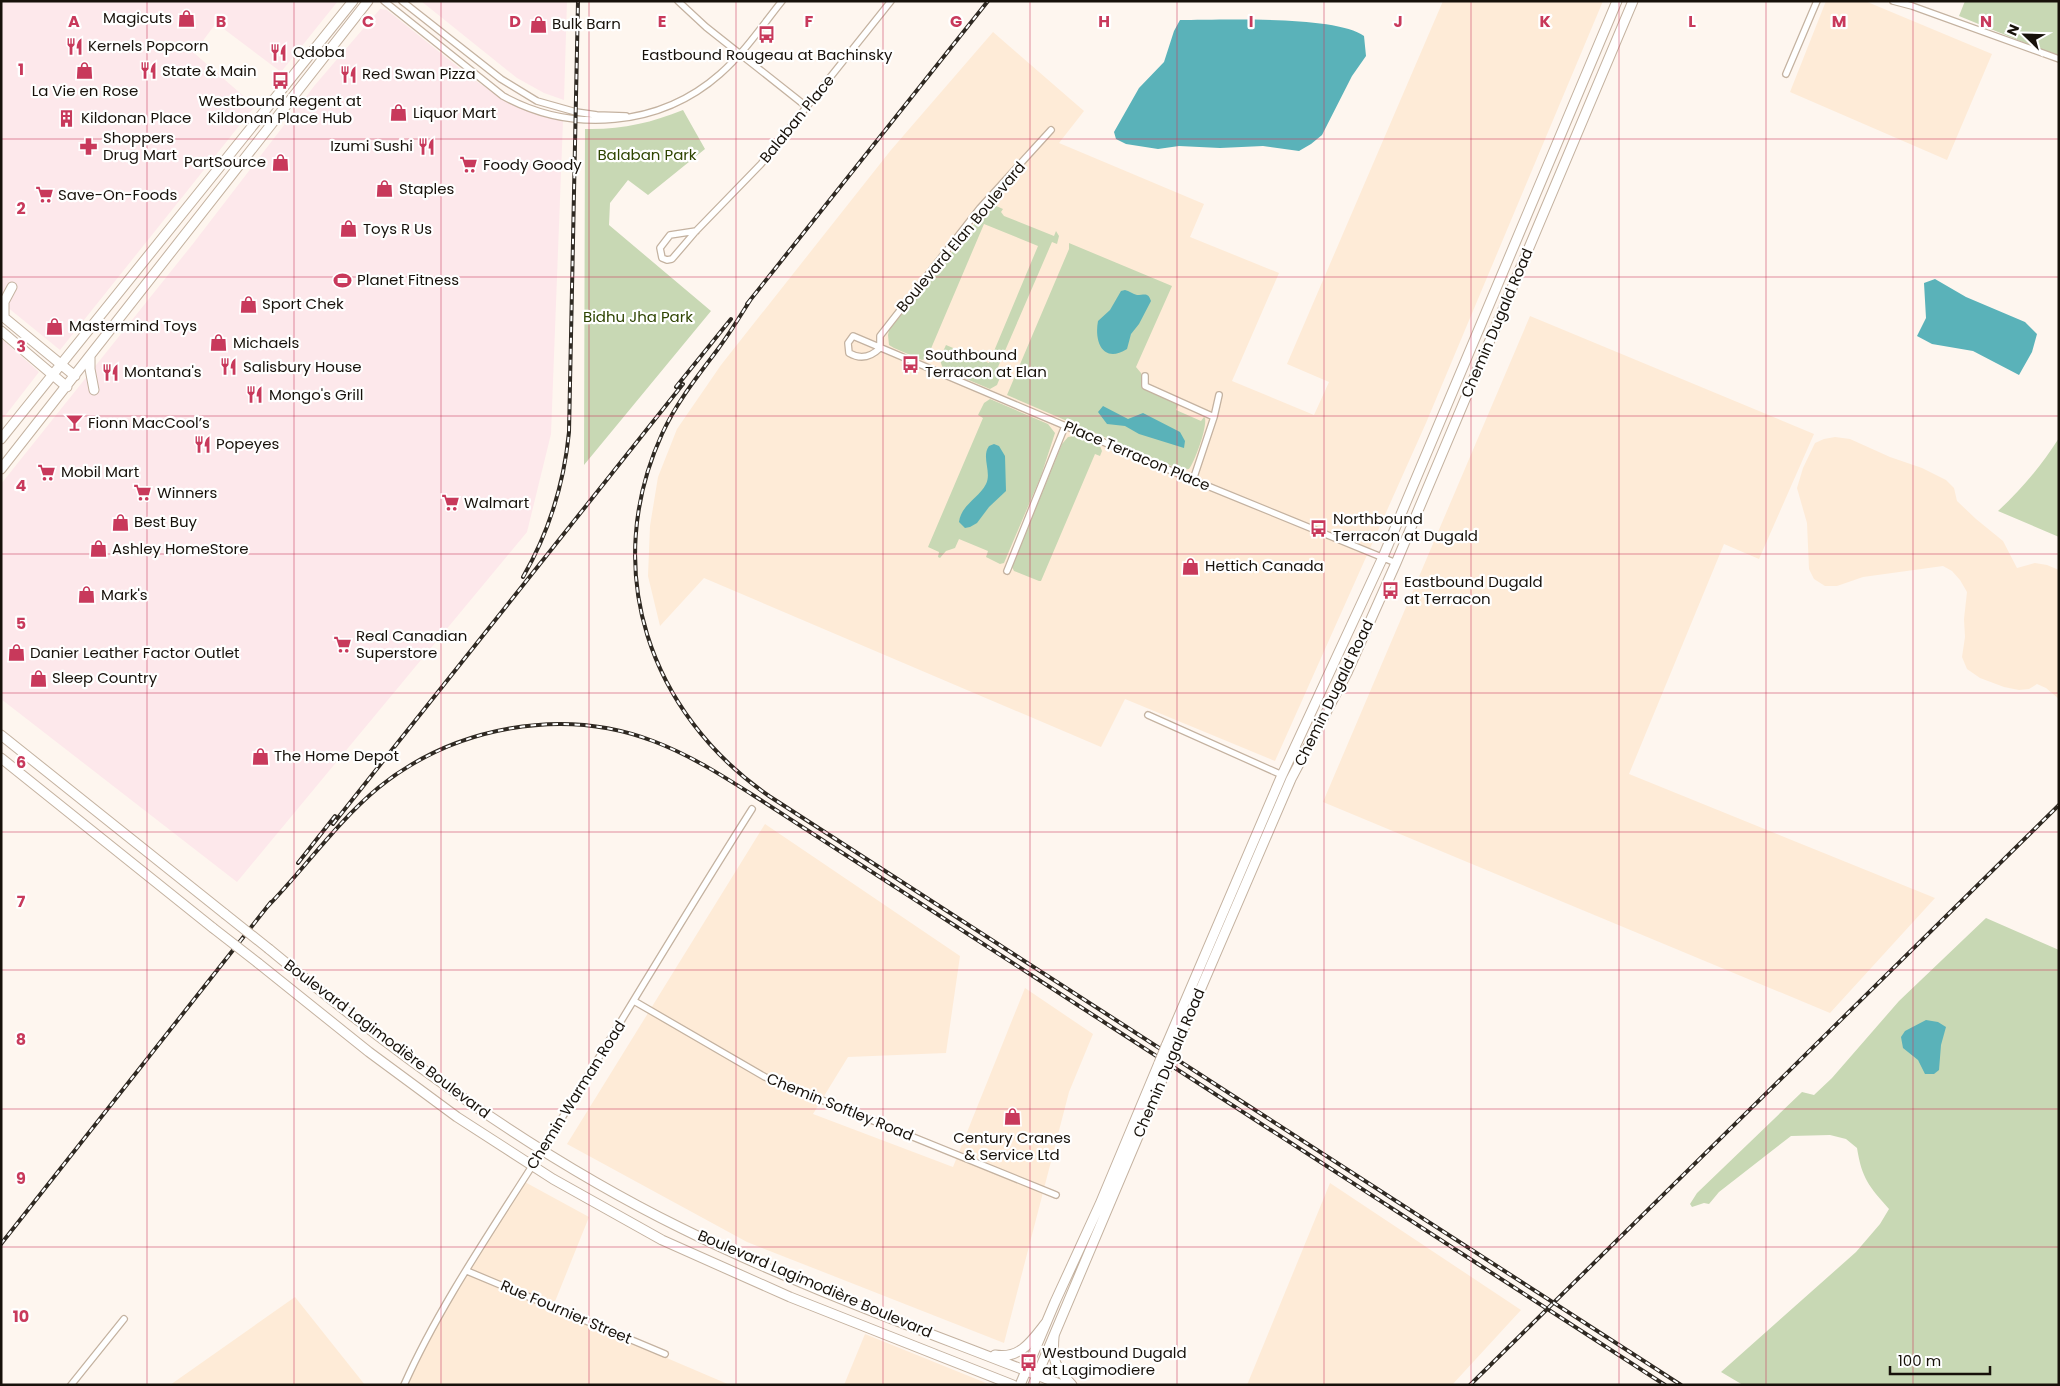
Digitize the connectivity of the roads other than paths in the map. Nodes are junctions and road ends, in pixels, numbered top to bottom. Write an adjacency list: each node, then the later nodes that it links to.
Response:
1 (353, 1): 16 (main road)
2 (368, 1): 18 (main road)
3 (384, 1): 23 (street)
4 (402, 1): 23 (street)
5 (678, 1): 14 (street)
6 (782, 1): 14 (street)
7 (892, 1): 22 (street, Balaban Place)
8 (1617, 1): 48 (main road, Chemin Dugald Road)
9 (1632, 1): 49 (main road, Chemin Dugald Road)
10 (1817, 1): 17 (street)
11 (1892, 1): 13 (street)
12 (1906, 1): 13 (street)
13 (1912, 6): 15 (street)
14 (740, 53): 22 (street); 23 (street)
15 (2059, 59)
16 (299, 69): 18 (main road); 20 (main road)
17 (1786, 74)
18 (310, 76): 19 (main road)
19 (300, 89): 20 (main road); 24 (main road)
20 (279, 93): 21 (main road)
21 (268, 107): 24 (main road); 26 (main road)
22 (807, 107): 30 (street, Balaban Place)
23 (633, 116)
24 (273, 123): 28 (main road)
25 (1052, 130): 34 (street, Boulevard Elan Boulevard)
26 (229, 157): 27 (main road); 28 (main road)
27 (214, 174): 29 (main road); 36 (main road)
28 (229, 180): 29 (main road)
29 (216, 196): 35 (main road)
30 (696, 231): 30 (street, Balaban Place)
31 (1, 293): 32 (main road)
32 (2, 316): 36 (main road)
33 (1, 331): 37 (main road)
34 (880, 348): 34 (street, Place Terracon Place); 44 (street, Place Terracon Place)
35 (90, 357): 38 (main road); 41 (main road)
36 (61, 364): 37 (main road); 38 (main road)
37 (52, 374): 40 (main road); 45 (main road)
38 (75, 376): 40 (main road)
39 (1145, 376): 43 (street)
40 (67, 387): 46 (main road)
41 (94, 390)
42 (1219, 395): 43 (street)
43 (1214, 417): 47 (street)
44 (1065, 426): 47 (street, Place Terracon Place); 50 (street)
45 (1, 439)
46 (1, 469)
47 (1192, 480): 48 (street, Place Terracon Place)
48 (1383, 557): 49 (street, Place Terracon Place); 54 (main road, Chemin Dugald Road)
49 (1396, 562): 57 (main road, Chemin Dugald Road)
50 (1007, 571)
51 (1148, 715): 54 (street)
52 (1, 735): 59 (main road, Boulevard Lagimodière Boulevard, bridge)
53 (1, 758): 60 (main road, Boulevard Lagimodière Boulevard, bridge)
54 (1282, 774): 57 (main road, Chemin Dugald Road)
55 (752, 809): 56 (street, Chemin Warman Road)
56 (634, 1001): 59 (street, Chemin Warman Road); 61 (street, Chemin Softley Road)
57 (1170, 1049): 58 (main road, Chemin Dugald Road, bridge)
58 (1163, 1065): 64 (main road, Chemin Dugald Road); 65 (main road, Chemin Dugald Road)
59 (542, 1151): 60 (street, Chemin Warman Road); 66 (main road, Boulevard Lagimodière Boulevard)
60 (532, 1167): 62 (street, Chemin Warman Road); 69 (main road, Boulevard Lagimodière Boulevard)
61 (1056, 1194)
62 (468, 1271): 67 (street, Rue Fournier Street); 72 (street, Chemin Warman Road)
63 (124, 1319): 71 (street)
64 (1045, 1324): 66 (main road); 68 (main road, Chemin Dugald Road)
65 (1054, 1337): 70 (main road, Chemin Dugald Road); 78 (main road)
66 (982, 1353): 68 (main road, Boulevard Lagimodière Boulevard)
67 (664, 1354)
68 (1026, 1370): 70 (main road, Boulevard Lagimodière Boulevard); 75 (main road, Chemin Dugald Road)
69 (984, 1373): 73 (main road); 74 (main road, Boulevard Lagimodière Boulevard)
70 (1037, 1375): 76 (main road, Chemin Dugald Road); 77 (main road, Boulevard Lagimodière Boulevard)
71 (71, 1385)
72 (404, 1385)
73 (995, 1385)
74 (1013, 1385)
75 (1020, 1385)
76 (1033, 1385)
77 (1062, 1385)
78 (1072, 1385)

